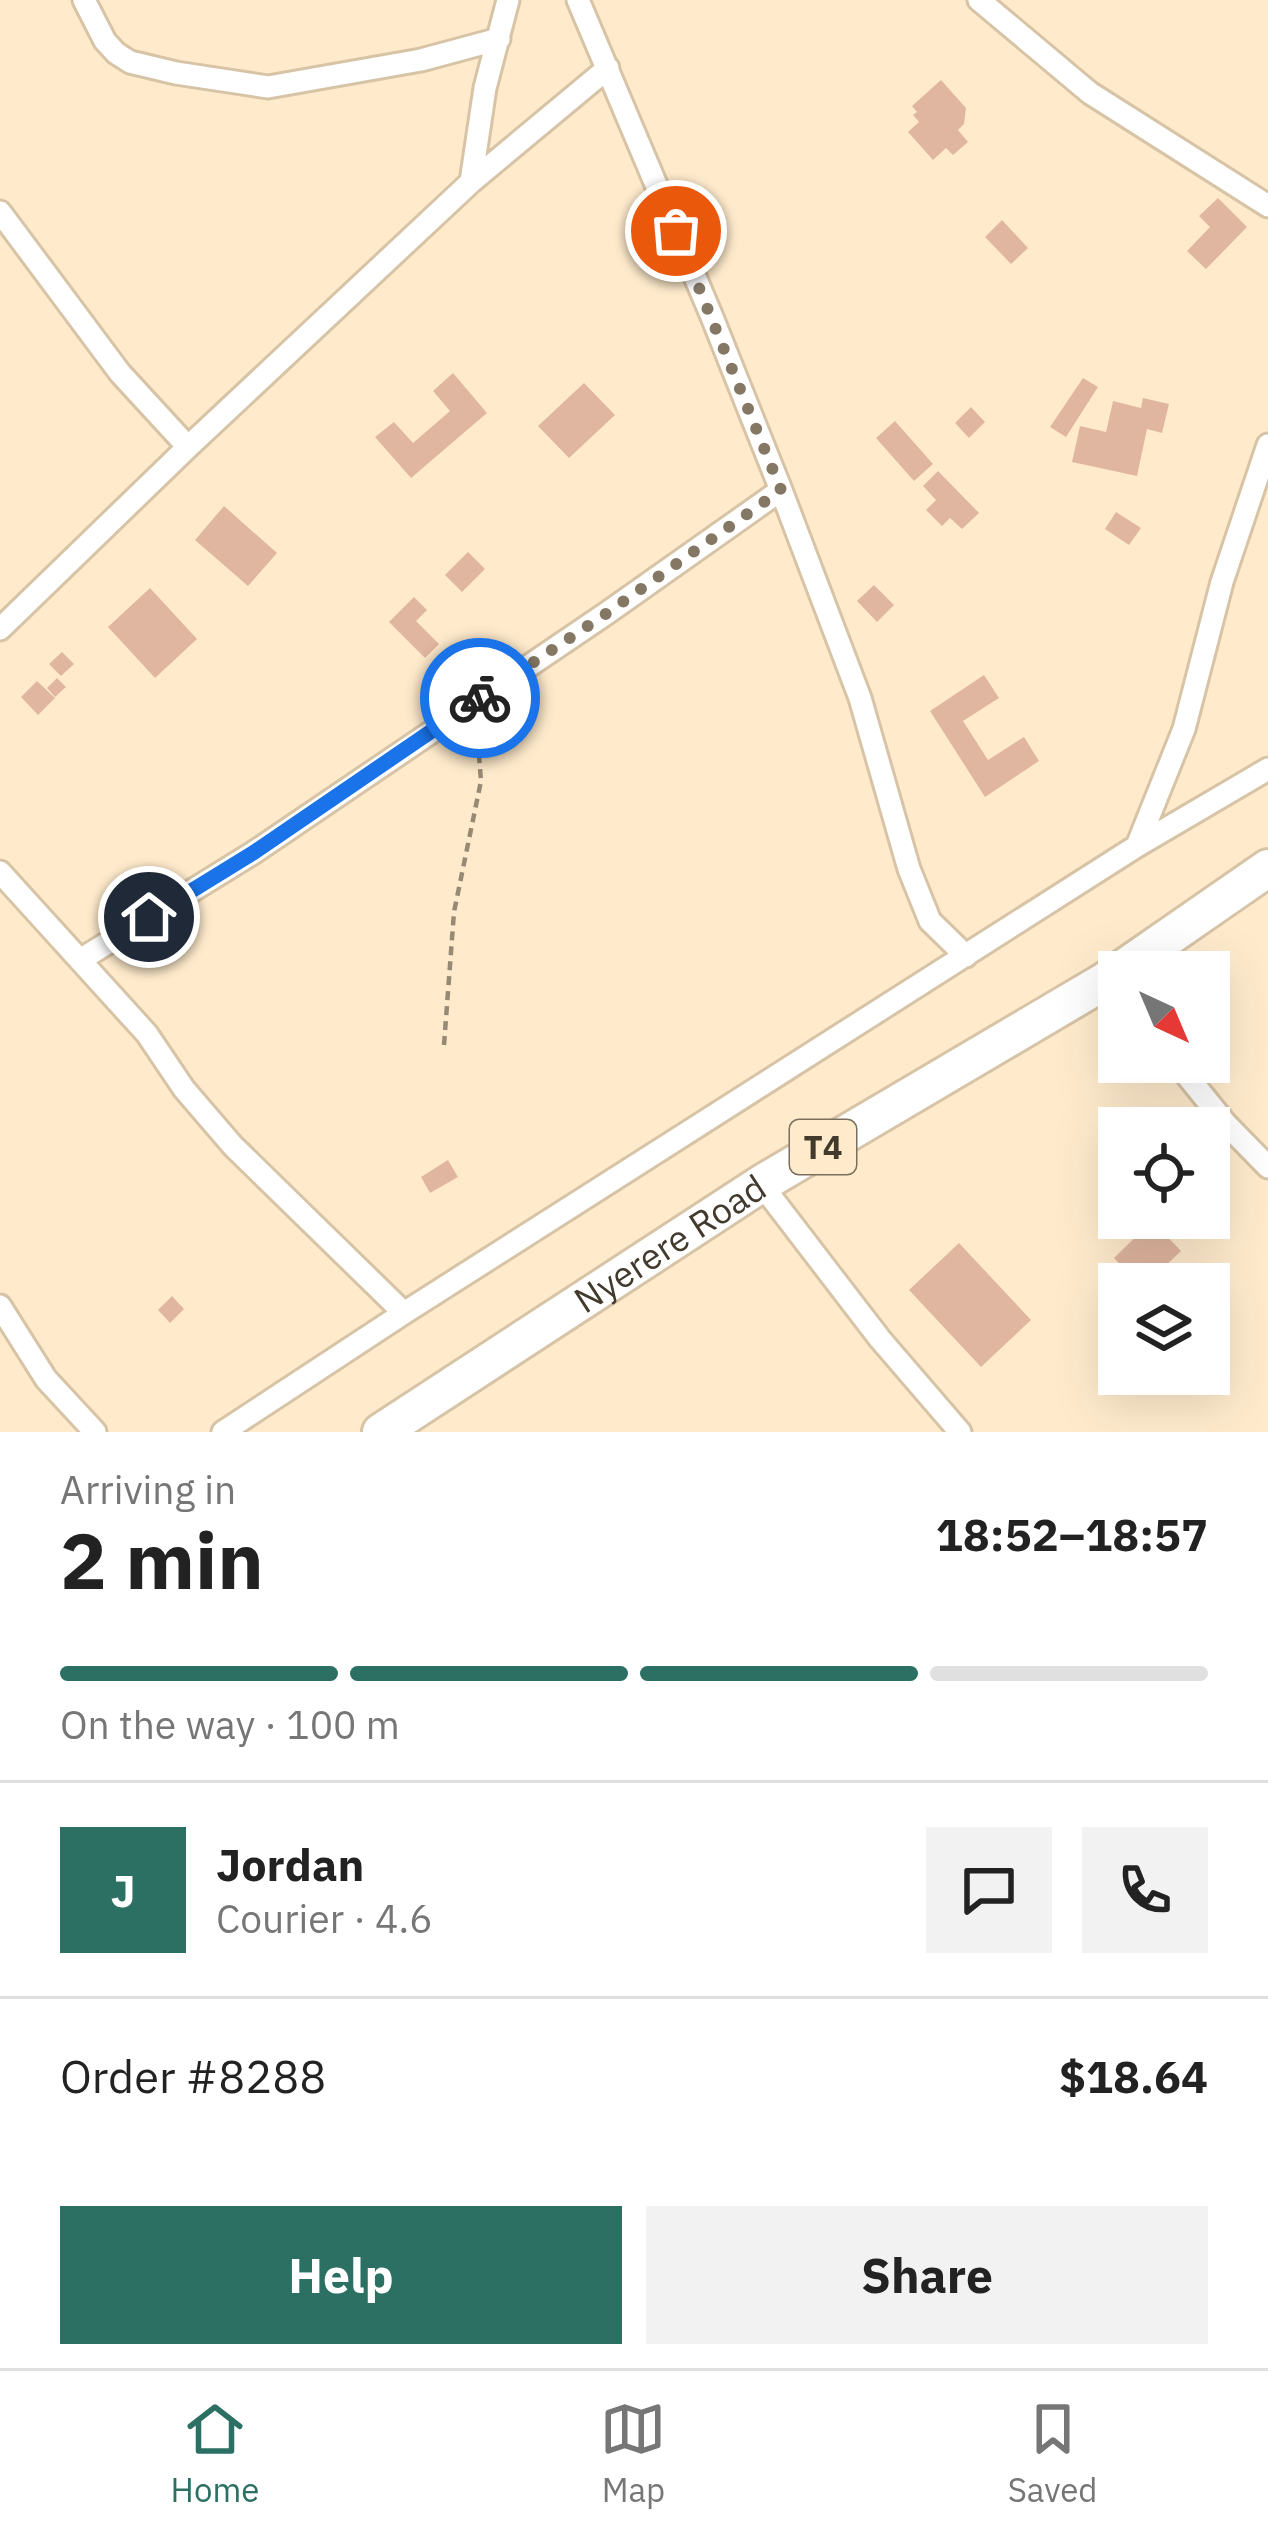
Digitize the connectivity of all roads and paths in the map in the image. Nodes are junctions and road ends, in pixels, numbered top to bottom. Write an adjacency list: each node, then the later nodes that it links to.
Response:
1 (84, 0): 5 (street)
2 (508, 0): 5 (street)
3 (578, 0): 6 (street)
4 (979, 0): 8 (street)
5 (500, 39): 7 (street)
6 (608, 68): 7 (street); 12 (street)
7 (471, 182): 11 (street)
8 (1268, 206)
9 (0, 212): 11 (street)
10 (1268, 446): 16 (street)
11 (188, 447): 13 (street)
12 (781, 490): 14 (street); 20 (street)
13 (0, 628)
14 (491, 691): 21 (street); 23 (path)
15 (1268, 770): 16 (street)
16 (1137, 845): 20 (street)
17 (1268, 868): 19 (highway, Nyerere Road / T4)
18 (0, 872): 21 (street)
19 (1161, 951)
20 (966, 956): 28 (street)
21 (80, 960): 28 (street)
22 (1098, 997): 26 (highway, Nyerere Road / T4)
23 (444, 1045)
24 (1193, 1083): 25 (street)
25 (1268, 1166)
26 (761, 1184): 31 (highway, Nyerere Road / T4); 32 (street)
27 (0, 1306): 29 (street)
28 (404, 1313): 30 (street)
29 (95, 1432)
30 (223, 1432)
31 (381, 1432)
32 (960, 1432)

